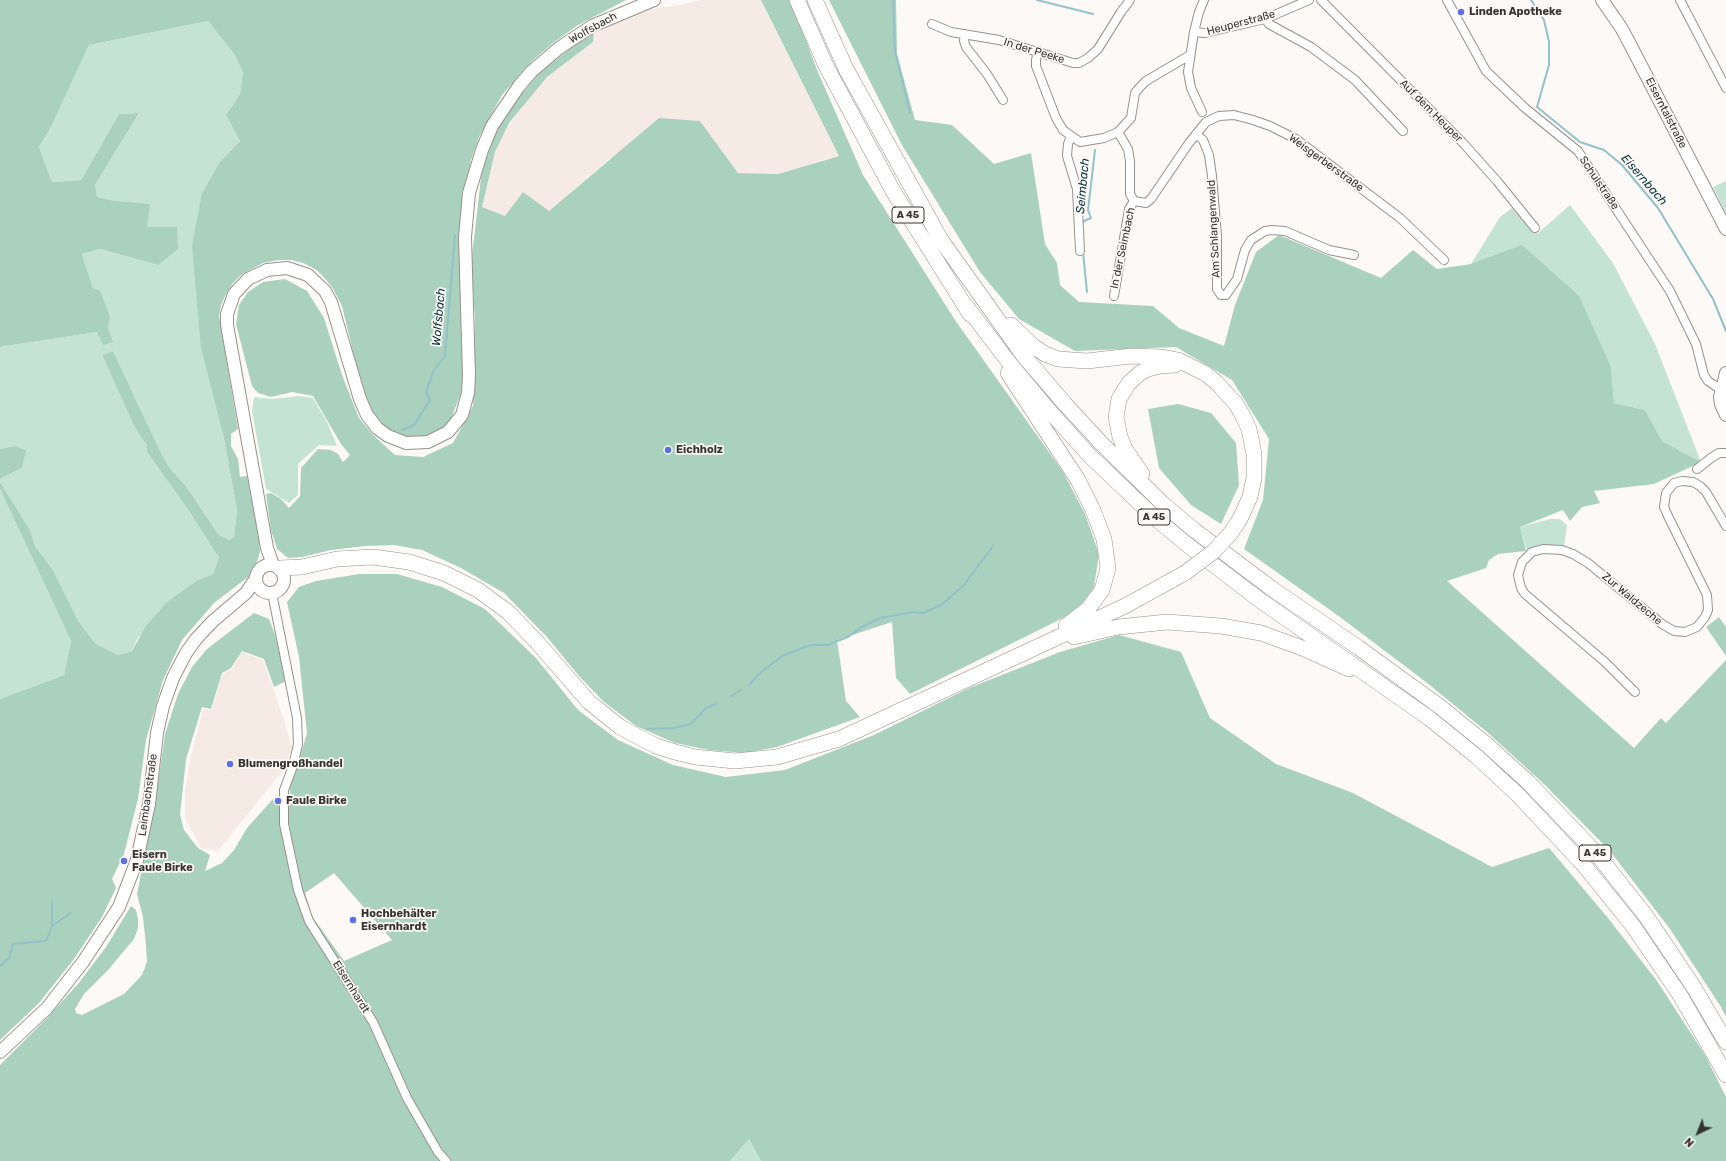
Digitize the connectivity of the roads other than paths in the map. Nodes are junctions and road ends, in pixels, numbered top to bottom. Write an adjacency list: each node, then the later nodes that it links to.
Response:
1 (654, 0): 41 (main road, Wolfsbach)
2 (797, 0): 32 (highway, A 45)
3 (815, 0): 30 (highway, A 45)
4 (1130, 0): 15 (street, In der Peeke)
5 (1204, 0): 13 (street)
6 (1309, 0): 11 (street, Heuperstraße)
7 (1321, 0): 25 (street, Auf dem Heuper)
8 (1446, 0): 35 (street, Schulstraße)
9 (1602, 0): 26 (main road, Eiserntalstraße)
10 (1680, 0): 17 (street)
11 (1265, 19): 13 (street, Heuperstraße); 20 (street)
12 (932, 24): 14 (street, In der Peeke)
13 (1194, 32): 16 (street)
14 (965, 34): 15 (street, In der Peeke); 18 (street)
15 (1038, 52): 23 (street)
16 (1190, 55): 19 (street); 21 (street)
17 (1726, 88)
18 (1003, 100)
19 (1202, 112)
20 (1403, 131)
21 (1118, 132): 23 (street); 24 (street, In der Seimbach)
22 (1196, 134): 24 (street, Weisgerberstraße); 28 (street, Am Schlangenwald); 29 (street, Weisgerberstraße)
23 (1071, 136): 27 (street)
24 (1134, 201): 31 (street, In der Seimbach)
25 (1536, 228)
26 (1726, 229)
27 (1080, 251)
28 (1354, 255)
29 (1444, 260)
30 (958, 266): 33 (highway); 39 (highway, A 45)
31 (1114, 296)
32 (966, 306): 45 (highway); 46 (highway, A 45)
33 (1193, 368): 39 (highway); 45 (highway, bridge)
34 (1726, 373): 35 (main road)
35 (1720, 389): 36 (main road)
36 (1726, 415)
37 (1726, 453): 38 (street)
38 (1697, 469)
39 (1162, 503): 48 (highway, A 45)
40 (1726, 526): 47 (street, Zur Waldzeche)
41 (276, 569): 42 (main road, Leimbachstraße); 43 (main road); 45 (highway)
42 (256, 578): 43 (main road); 44 (main road, Leimbachstraße)
43 (267, 592): 44 (main road, Leimbachstraße); 51 (street, Eisernhardt)
44 (246, 593): 49 (main road, Leimbachstraße)
45 (1034, 648): 46 (highway)
46 (1381, 683): 50 (highway, A 45)
47 (1635, 692)
48 (1726, 1042)
49 (0, 1052)
50 (1726, 1075)
51 (446, 1161)

